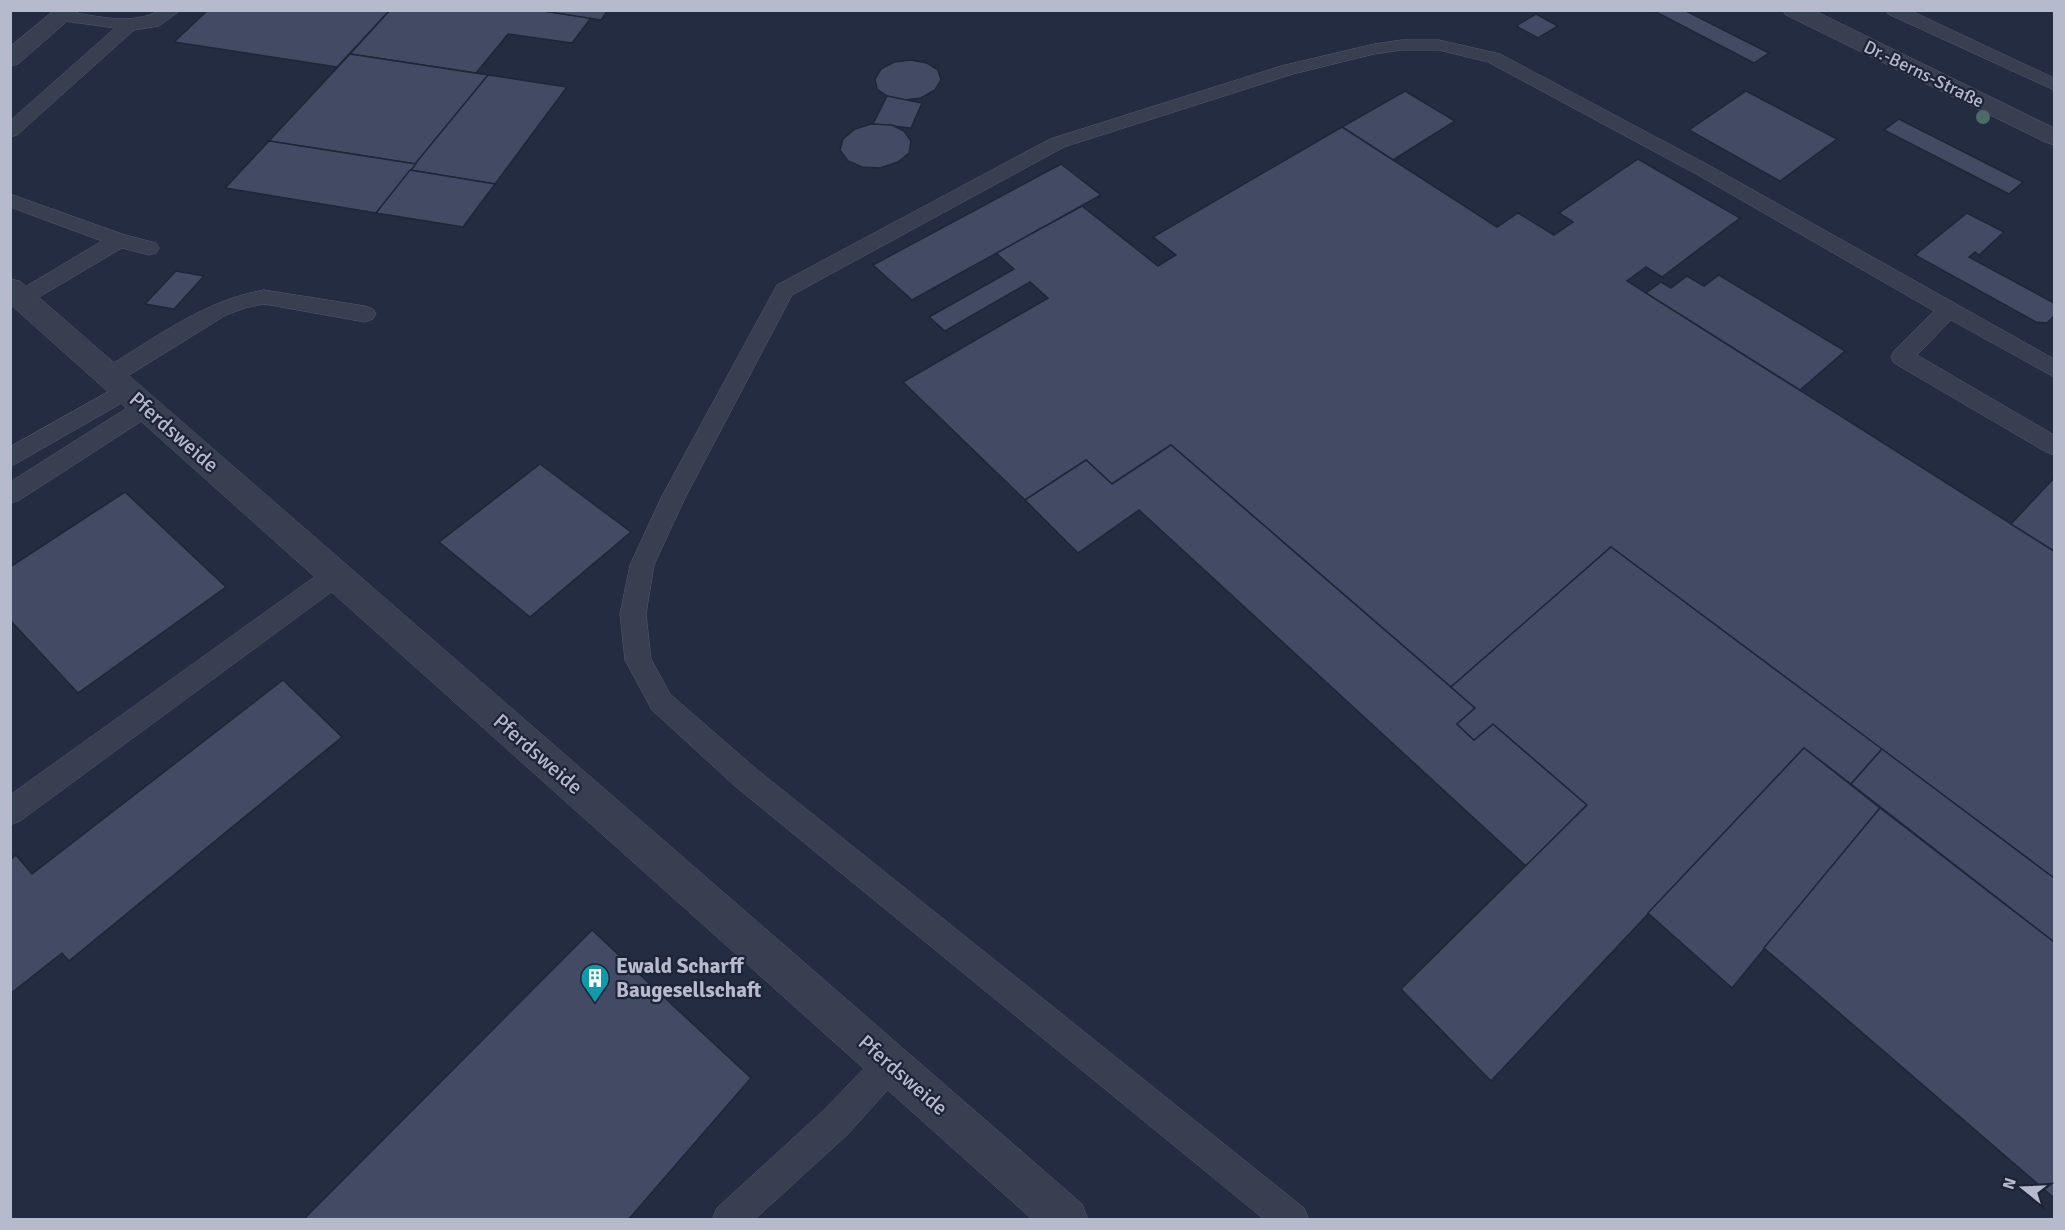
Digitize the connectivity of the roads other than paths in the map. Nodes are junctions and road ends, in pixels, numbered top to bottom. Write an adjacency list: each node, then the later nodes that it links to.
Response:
1 (173, 10): 5 (lane)
2 (1794, 10): 9 (street, Dr.-Berns-Straße)
3 (1894, 10): 7 (lane)
4 (66, 13): 5 (lane); 6 (street)
5 (129, 25): 8 (lane)
6 (10, 59)
7 (2055, 85)
8 (10, 131)
9 (2055, 137)
10 (10, 200): 11 (lane)
11 (119, 240): 12 (lane); 13 (lane)
12 (149, 248)
13 (16, 293): 17 (street, Pferdsweide)
14 (1949, 309): 16 (lane); 18 (lane); 26 (lane)
15 (365, 314): 17 (lane)
16 (2055, 369)
17 (127, 391): 19 (lane); 20 (lane); 21 (street, Pferdsweide)
18 (2055, 446)
19 (10, 458)
20 (10, 494)
21 (336, 575): 22 (lane); 23 (street, Pferdsweide)
22 (10, 812)
23 (890, 1064): 24 (lane); 25 (street, Pferdsweide)
24 (729, 1220)
25 (1066, 1220)
26 (1292, 1220)

